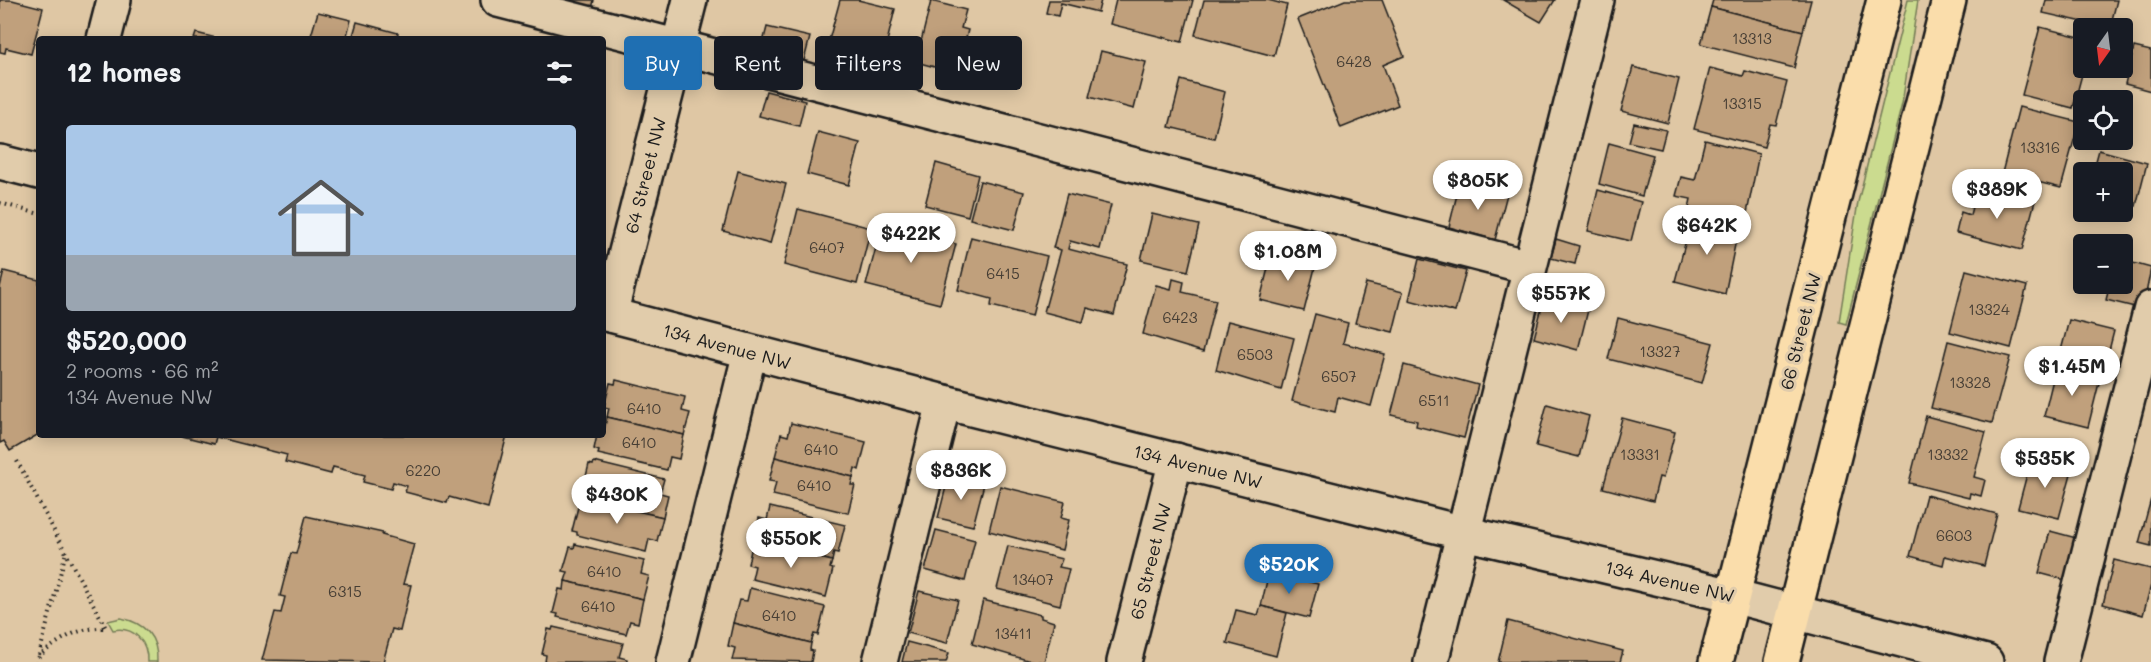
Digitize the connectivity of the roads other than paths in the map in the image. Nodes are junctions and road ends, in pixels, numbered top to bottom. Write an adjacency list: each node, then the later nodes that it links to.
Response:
1 (114, 0): 7 (street)
2 (498, 0): 8 (street)
3 (690, 0): 9 (street, 64 Street NW)
4 (1597, 0): 14 (street)
5 (1884, 0): 21 (main road, 66 Street NW)
6 (1949, 0): 22 (main road)
7 (105, 36)
8 (630, 36)
9 (681, 36)
10 (702, 55): 14 (street)
11 (667, 90): 16 (street, 64 Street NW)
12 (0, 162): 13 (street)
13 (36, 171)
14 (1529, 267): 20 (street)
15 (2151, 308): 31 (street)
16 (606, 314): 17 (street, 134 Avenue NW)
17 (750, 352): 18 (street, 134 Avenue NW); 24 (street)
18 (944, 402): 19 (street, 134 Avenue NW); 25 (street)
19 (1176, 460): 20 (street, 134 Avenue NW); 26 (street, 65 Street NW)
20 (1464, 533): 21 (street, 134 Avenue NW); 27 (street)
21 (1733, 596): 22 (street, 134 Avenue NW); 28 (main road, 66 Street NW)
22 (1794, 612): 23 (street, 134 Avenue NW); 29 (main road)
23 (1903, 652): 30 (street, 134 Avenue NW)
24 (673, 662)
25 (880, 662)
26 (1124, 662)
27 (1431, 662)
28 (1716, 662)
29 (1782, 662)
30 (1986, 662)
31 (2061, 662)

